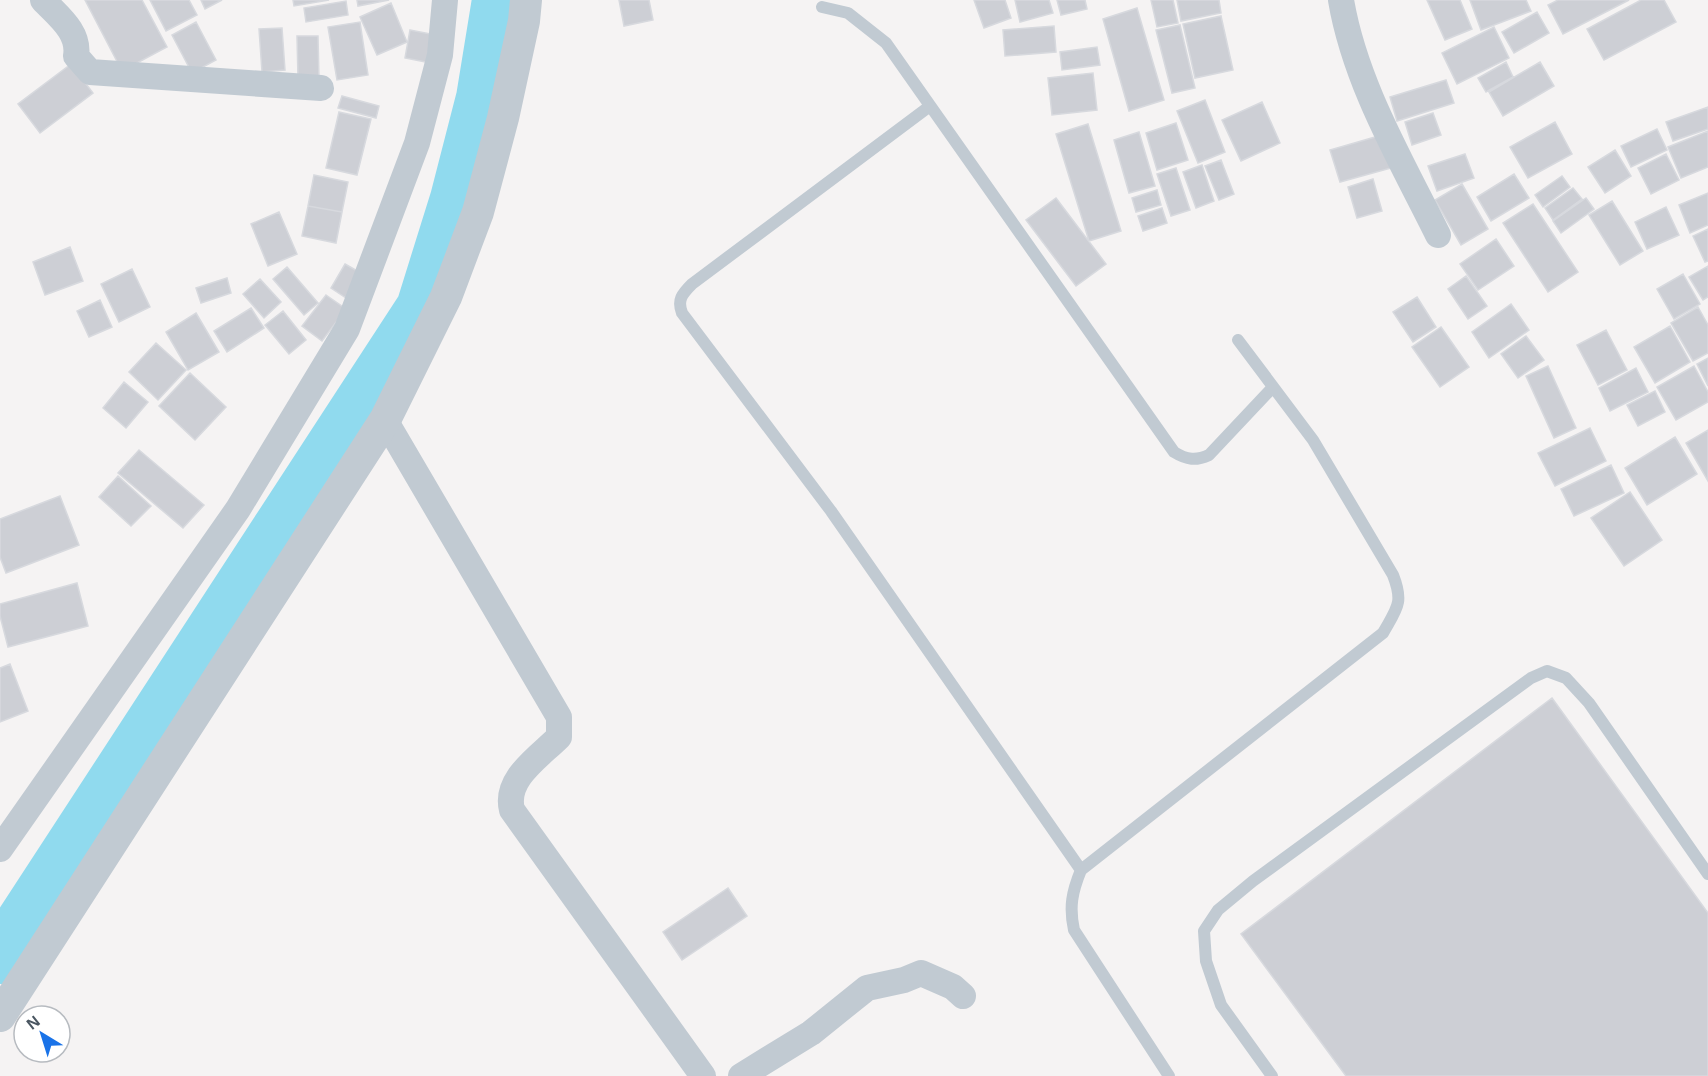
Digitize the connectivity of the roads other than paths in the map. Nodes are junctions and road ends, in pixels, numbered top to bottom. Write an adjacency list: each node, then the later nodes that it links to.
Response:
1 (44, 0): 6 (street)
2 (445, 0): 12 (street)
3 (526, 0): 11 (street)
4 (1341, 0): 8 (street)
5 (822, 7): 7 (lane)
6 (321, 88)
7 (930, 106): 10 (lane); 13 (lane)
8 (1438, 235)
9 (1238, 340): 10 (lane)
10 (1273, 387): 13 (lane)
11 (385, 420): 16 (street); 17 (street)
12 (0, 849)
13 (1081, 870): 19 (lane)
14 (1708, 874): 20 (lane)
15 (963, 996): 18 (street)
16 (0, 1016)
17 (703, 1076)
18 (741, 1076)
19 (1169, 1076)
20 (1272, 1076)

